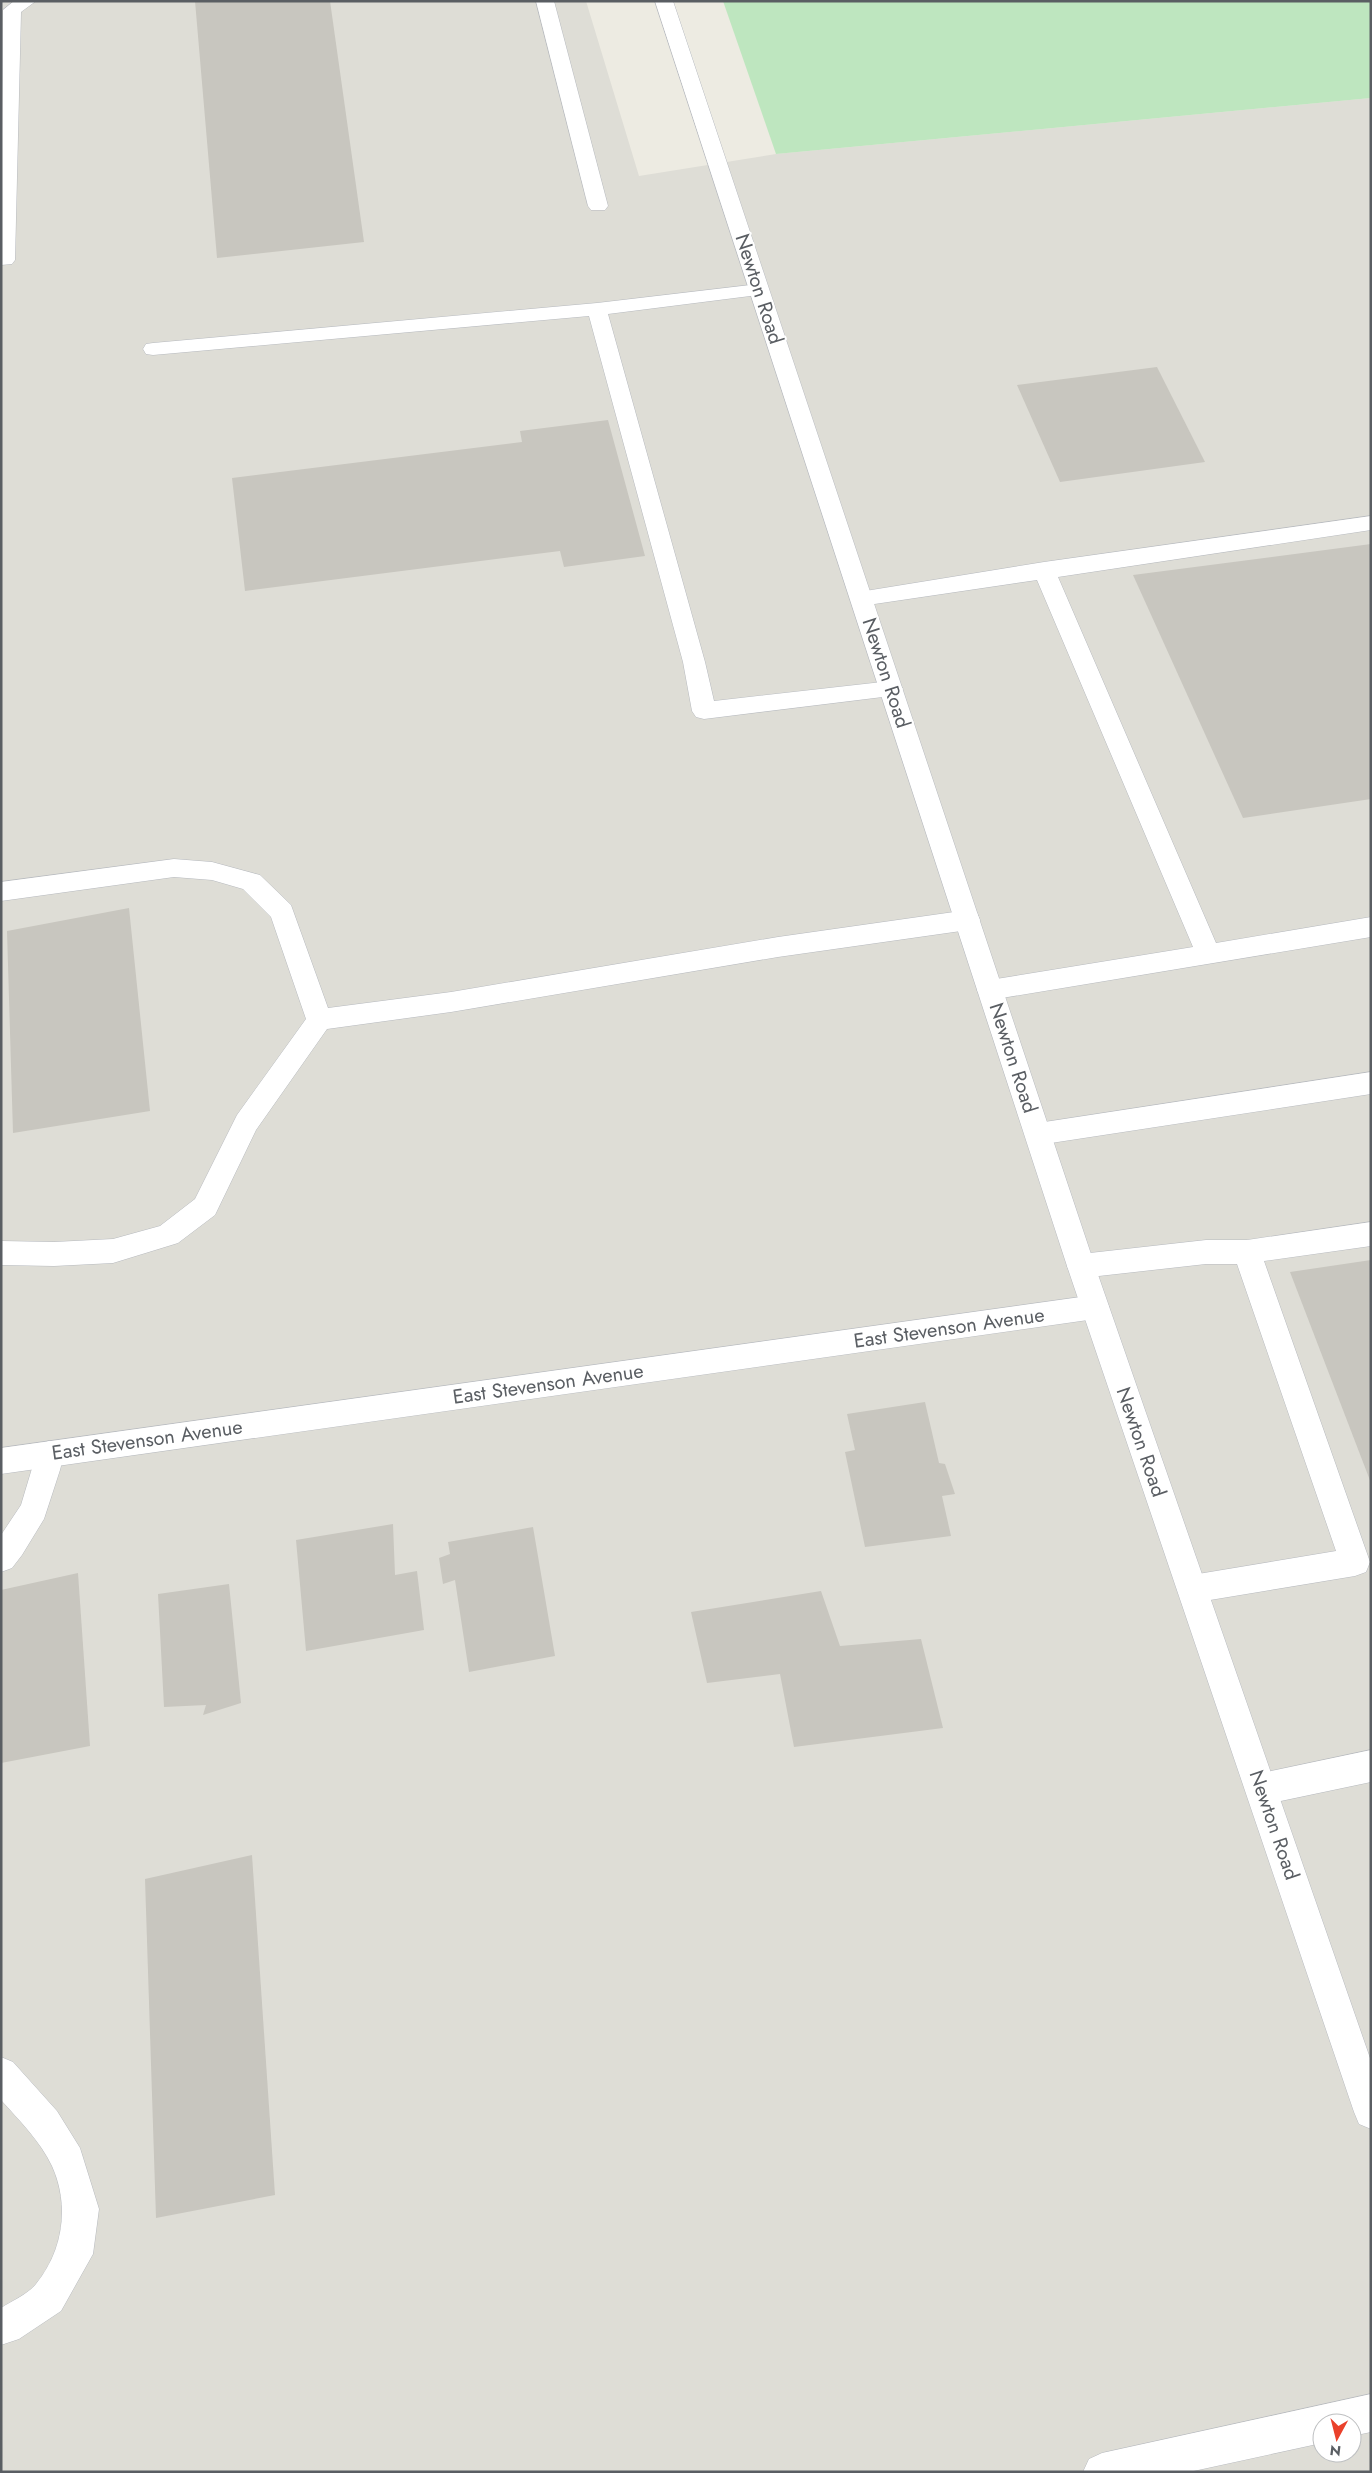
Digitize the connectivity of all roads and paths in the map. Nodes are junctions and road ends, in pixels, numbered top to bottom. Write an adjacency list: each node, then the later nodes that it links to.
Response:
1 (27, 1): 5 (street)
2 (545, 1): 4 (street)
3 (664, 1): 6 (street, Newton Road)
4 (598, 206)
5 (5, 260)
6 (759, 290): 7 (street); 11 (street, Newton Road)
7 (597, 309): 8 (street); 12 (street)
8 (153, 349)
9 (1371, 523): 10 (street)
10 (1044, 570): 11 (street); 16 (street)
11 (861, 598): 12 (street, Newton Road)
12 (891, 689): 14 (street, Newton Road)
13 (1, 892): 18 (street)
14 (968, 920): 17 (street, Newton Road); 18 (street)
15 (1371, 927): 16 (street)
16 (1209, 955): 17 (street)
17 (990, 990): 20 (street, Newton Road)
18 (319, 1020): 23 (street)
19 (1371, 1083): 20 (street)
20 (1038, 1134): 24 (street, Newton Road)
21 (1371, 1234): 22 (street)
22 (1247, 1252): 24 (street); 29 (street)
23 (1, 1253)
24 (1081, 1266): 25 (street, Newton Road)
25 (1095, 1307): 26 (street, East Stevenson Avenue); 30 (street, Newton Road)
26 (48, 1454): 27 (street, East Stevenson Avenue); 28 (street)
27 (1, 1461)
28 (1, 1558)
29 (1363, 1560): 30 (street)
30 (1192, 1589): 32 (street, Newton Road)
31 (1371, 1766): 32 (street)
32 (1262, 1789): 34 (street, Newton Road)
33 (1, 2074): 35 (street)
34 (1371, 2112)
35 (1, 2327)
36 (1312, 2426): 37 (street)
37 (1102, 2472)

